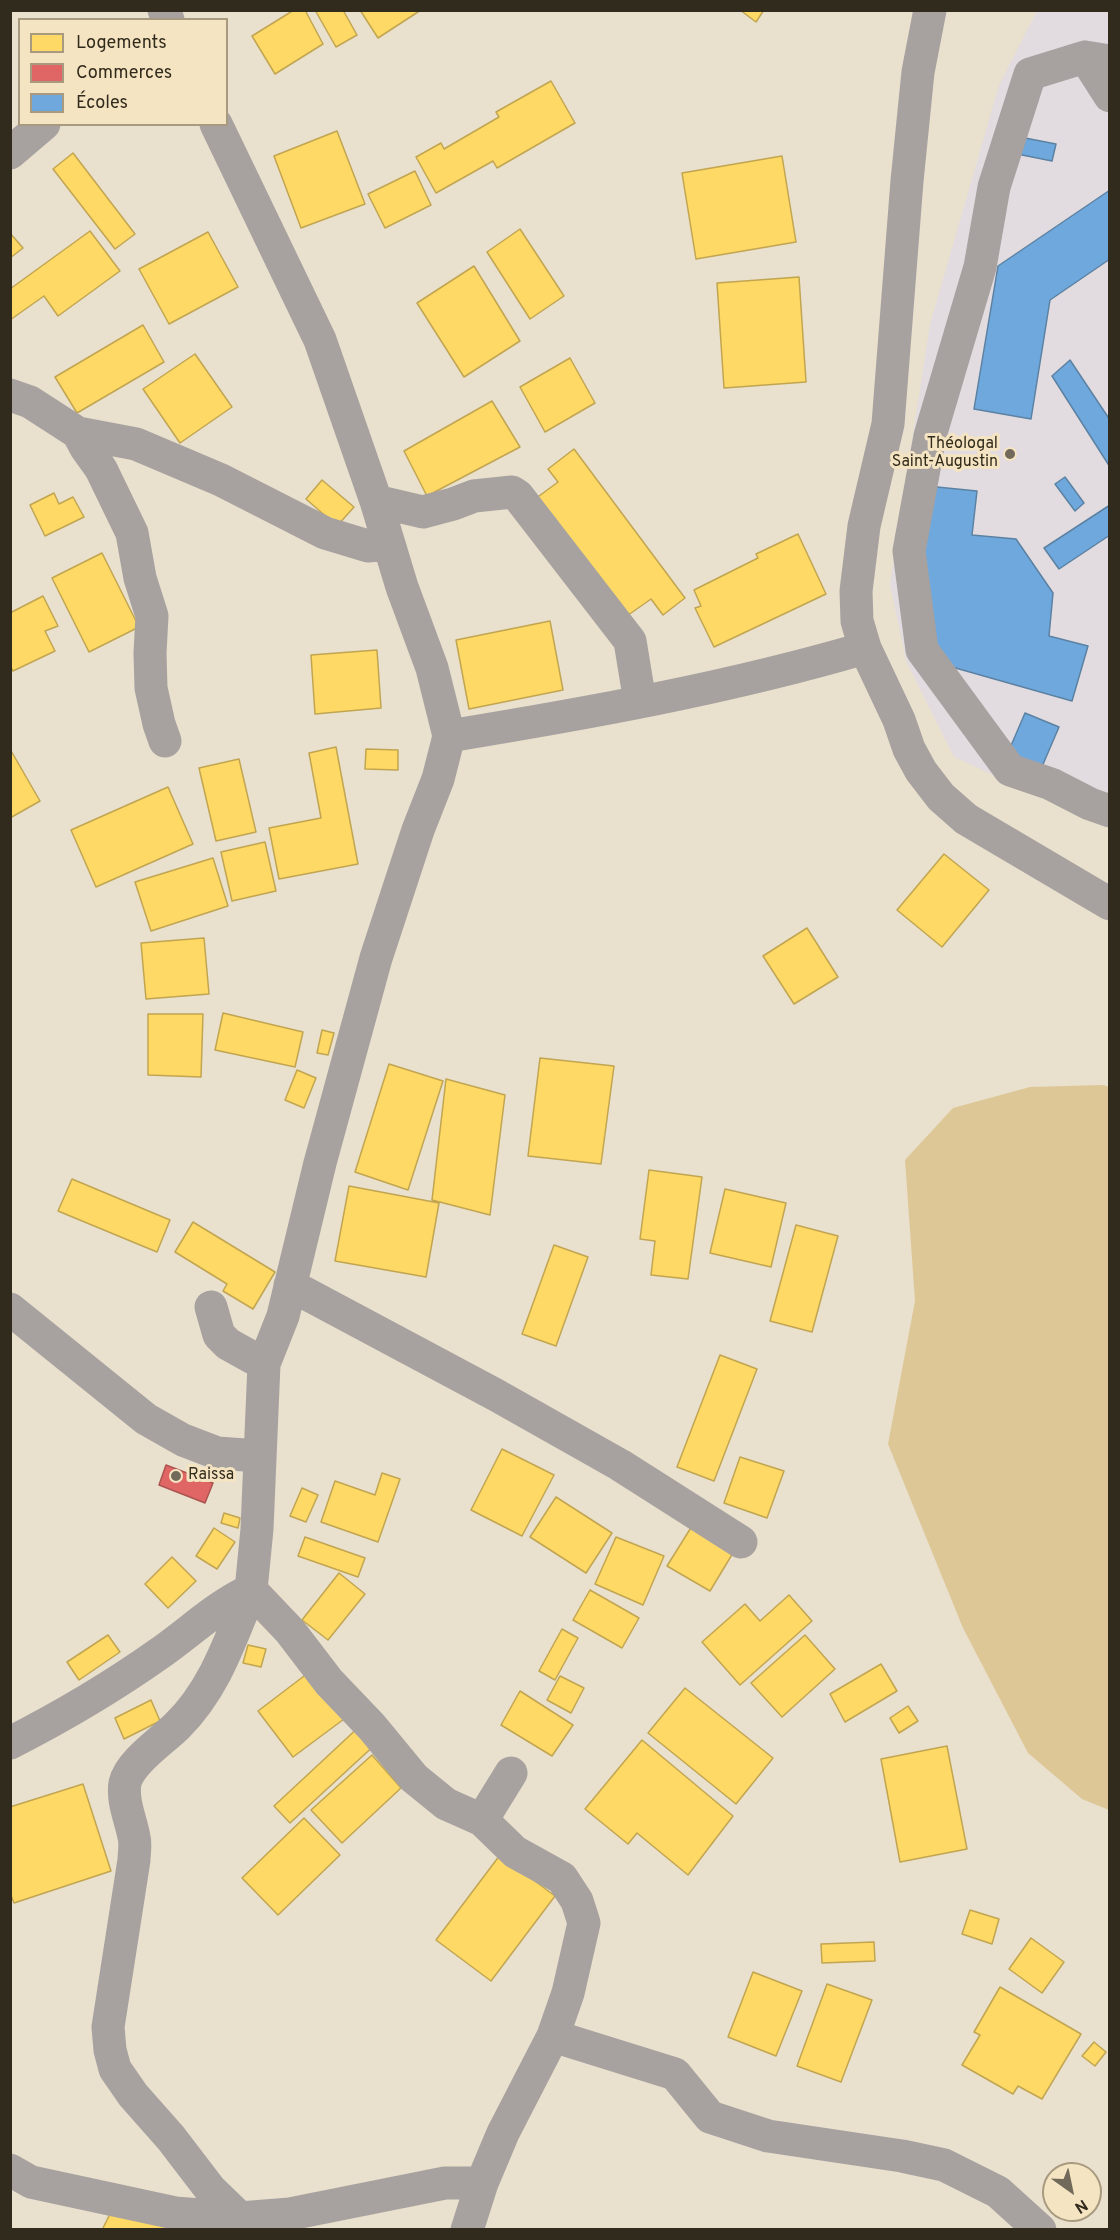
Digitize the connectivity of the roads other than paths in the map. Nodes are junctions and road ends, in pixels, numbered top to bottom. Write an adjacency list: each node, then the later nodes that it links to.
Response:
1 (930, 10): 11 (street)
2 (1097, 59): 3 (street); 15 (street)
3 (1110, 96)
4 (42, 126): 6 (street)
5 (217, 126): 9 (street)
6 (10, 153)
7 (10, 395): 8 (street)
8 (78, 432): 10 (street); 14 (street)
9 (376, 501): 10 (street); 12 (street)
10 (388, 544): 13 (street)
11 (865, 648): 12 (street); 16 (street)
12 (640, 702): 13 (street)
13 (449, 736): 17 (street)
14 (165, 741)
15 (1110, 811)
16 (1110, 904)
17 (290, 1285): 20 (street); 22 (street)
18 (211, 1307): 20 (street)
19 (10, 1309): 21 (street)
20 (264, 1364): 21 (street)
21 (259, 1456): 23 (street)
22 (741, 1542)
23 (251, 1590): 24 (street); 26 (street); 30 (street)
24 (10, 1743)
25 (511, 1773): 26 (street)
26 (482, 1820): 27 (street)
27 (553, 2036): 29 (street); 33 (street)
28 (10, 2170): 30 (street)
29 (482, 2183): 31 (street); 32 (street)
30 (240, 2218): 31 (street)
31 (289, 2222)
32 (467, 2229)
33 (1040, 2229)

